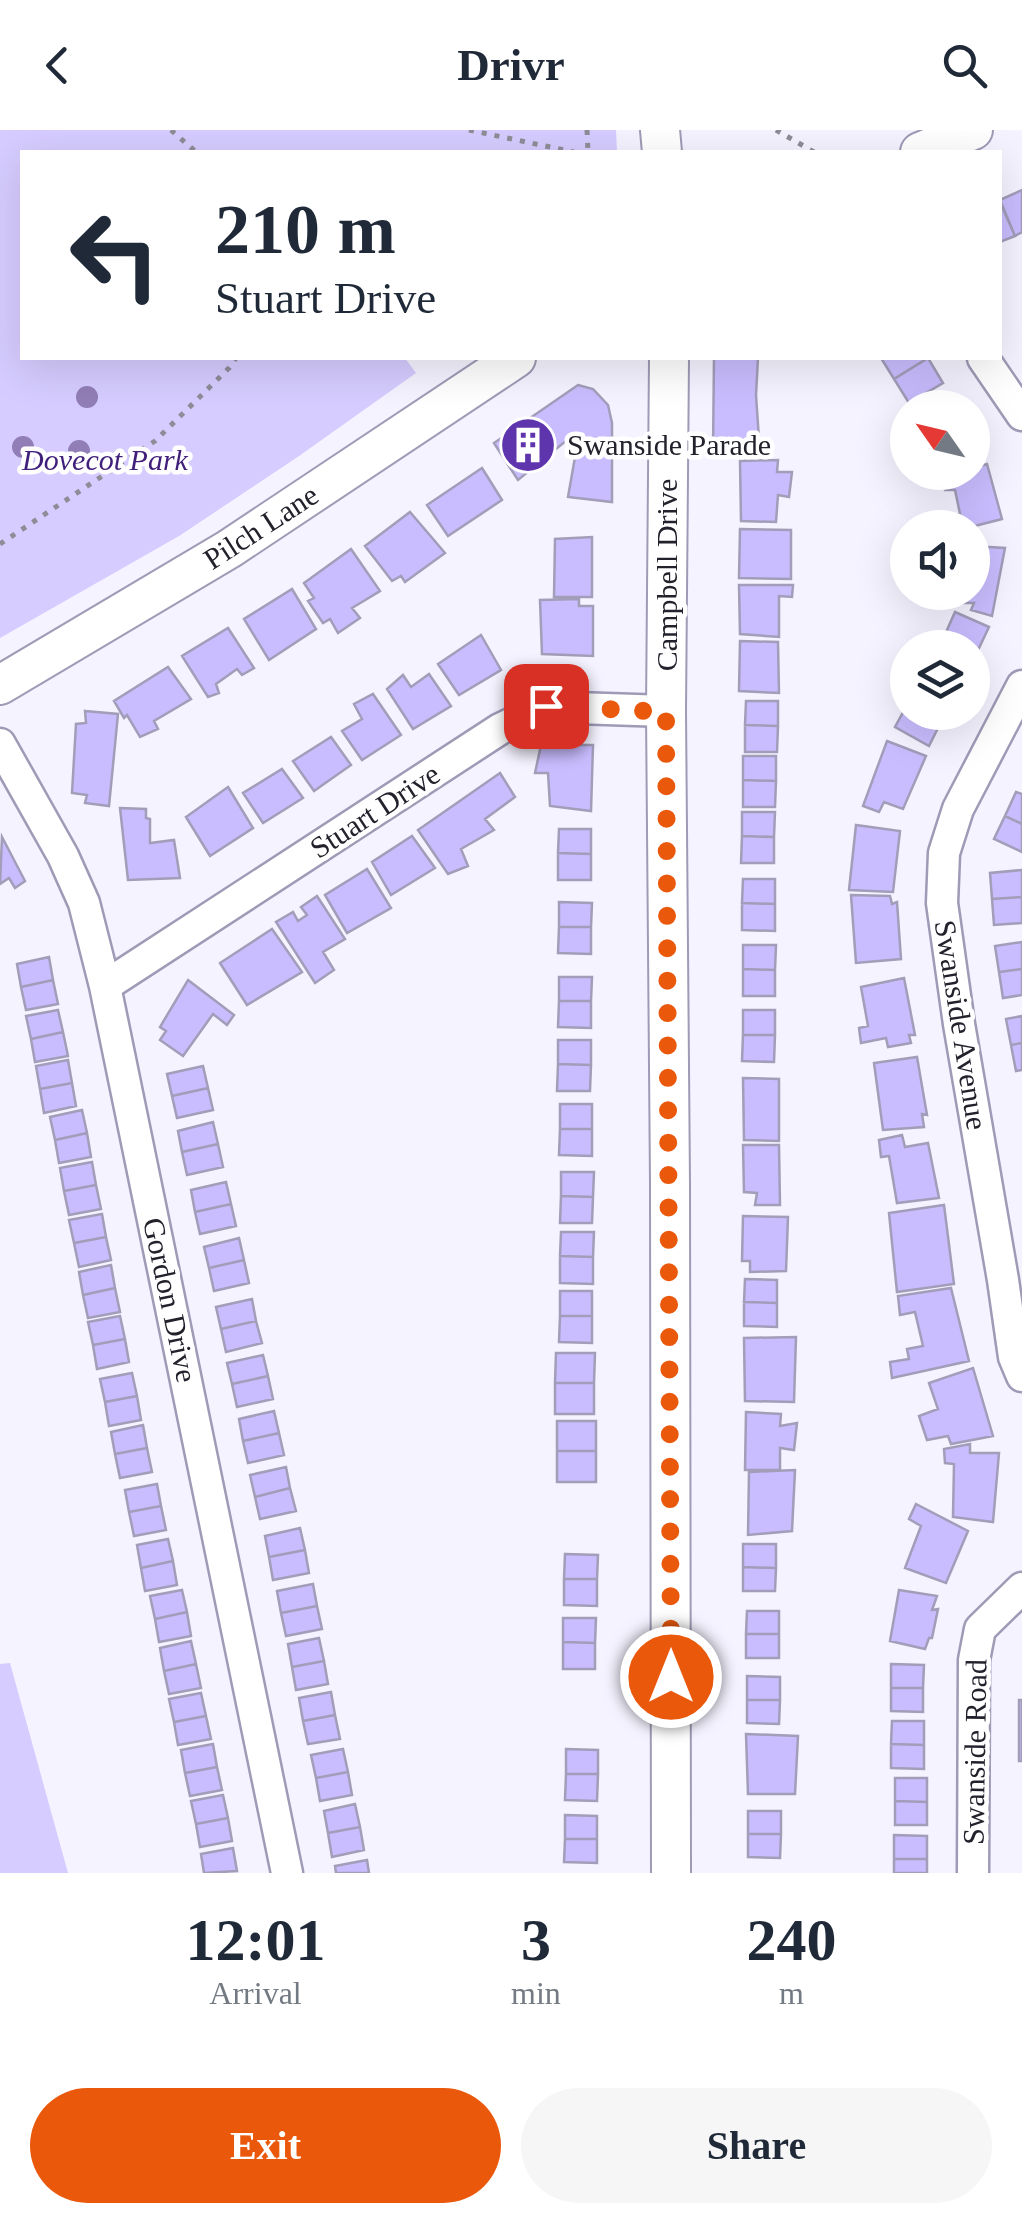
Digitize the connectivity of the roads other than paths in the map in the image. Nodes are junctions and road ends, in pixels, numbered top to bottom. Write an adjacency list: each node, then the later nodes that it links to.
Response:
1 (973, 130): 2 (street)
2 (925, 150)
3 (513, 360): 7 (street, Pilch Lane)
4 (984, 360): 6 (street)
5 (664, 367): 9 (street, Campbell Drive)
6 (1022, 416)
7 (0, 686)
8 (1022, 686): 12 (street, Swanside Avenue)
9 (666, 712): 11 (street, Stuart Drive); 15 (street, Campbell Drive)
10 (0, 744): 11 (street, Gordon Drive)
11 (105, 986): 14 (street, Gordon Drive)
12 (1022, 1376)
13 (1022, 1588): 16 (street, Swanside Road)
14 (287, 1873)
15 (672, 1873)
16 (972, 1873)

